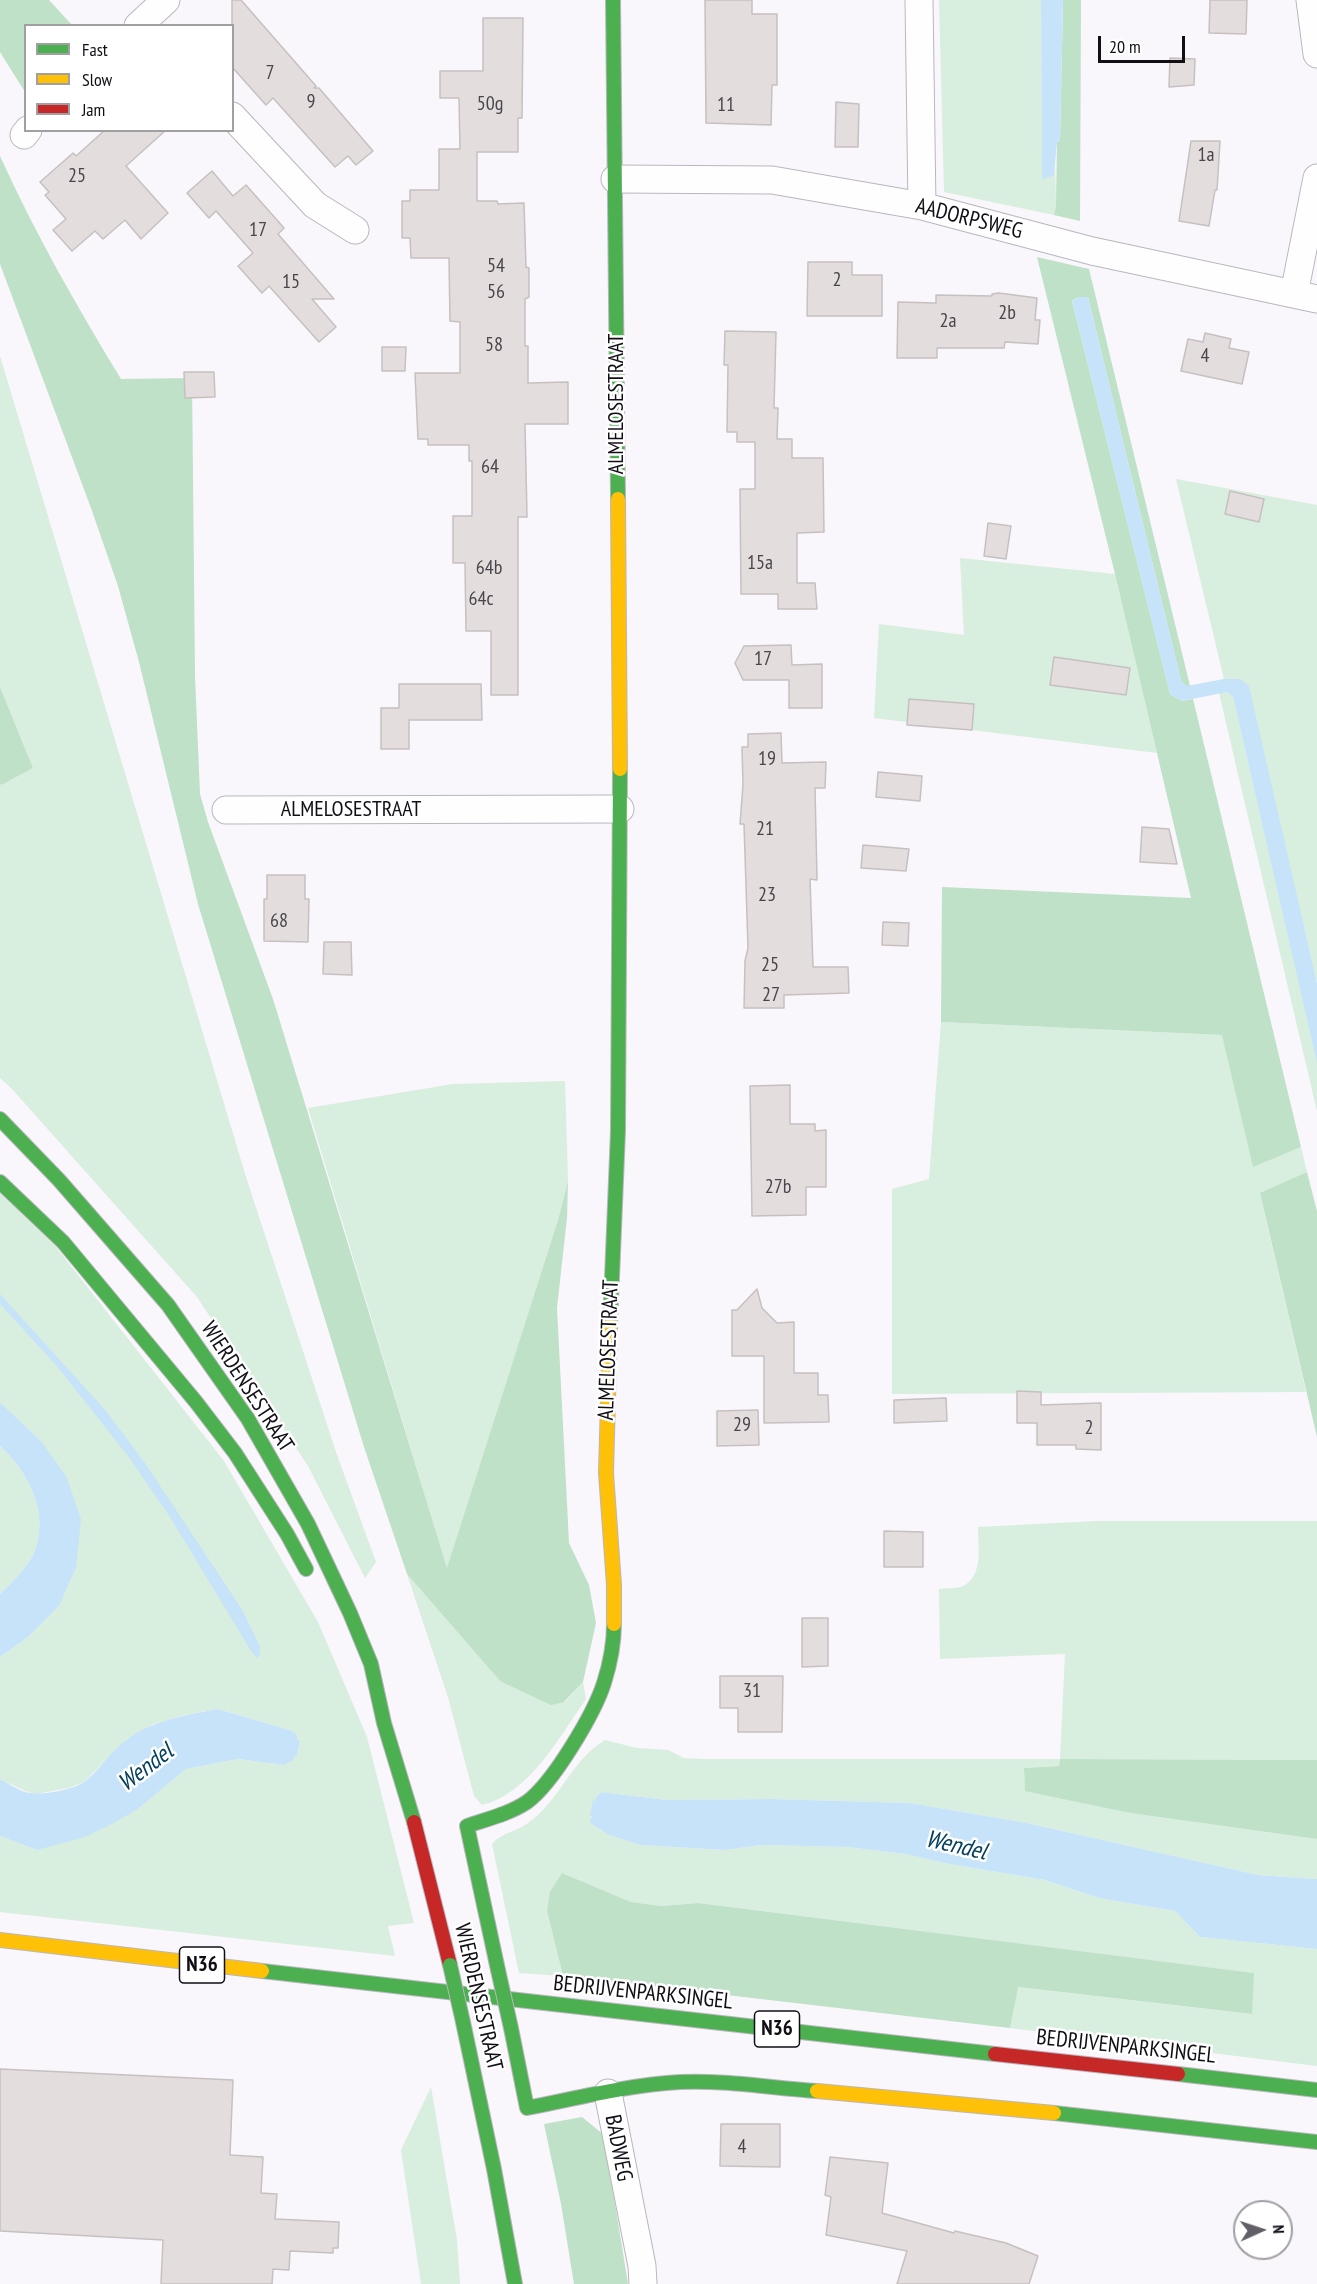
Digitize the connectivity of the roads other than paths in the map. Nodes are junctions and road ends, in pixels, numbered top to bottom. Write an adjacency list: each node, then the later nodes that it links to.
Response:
1 (166, 0): 5 (street)
2 (613, 0): 9 (main road, ALMELOSESTRAAT)
3 (919, 0): 10 (street)
4 (1310, 0): 6 (street)
5 (143, 24)
6 (1317, 54)
7 (234, 118): 11 (street)
8 (1317, 178): 12 (street)
9 (615, 179): 10 (street, AADORPSWEG); 13 (main road, ALMELOSESTRAAT)
10 (922, 206): 12 (street, AADORPSWEG)
11 (355, 230)
12 (1306, 297)
13 (620, 809): 14 (street, ALMELOSESTRAAT); 20 (main road, ALMELOSESTRAAT)
14 (226, 810)
15 (0, 1119): 19 (main road, WIERDENSESTRAAT)
16 (0, 1182): 17 (main road, WIERDENSESTRAAT)
17 (315, 1586)
18 (358, 1670): 19 (main road, WIERDENSESTRAAT)
19 (384, 1723): 25 (main road, WIERDENSESTRAAT, bridge)
20 (467, 1826): 23 (main road, BADWEG, bridge)
21 (0, 1940): 22 (main road, BEDRIJVENPARKSINGEL / N36)
22 (1317, 2090)
23 (608, 2093): 24 (main road); 26 (street, BADWEG)
24 (1317, 2142)
25 (515, 2284)
26 (643, 2284)

